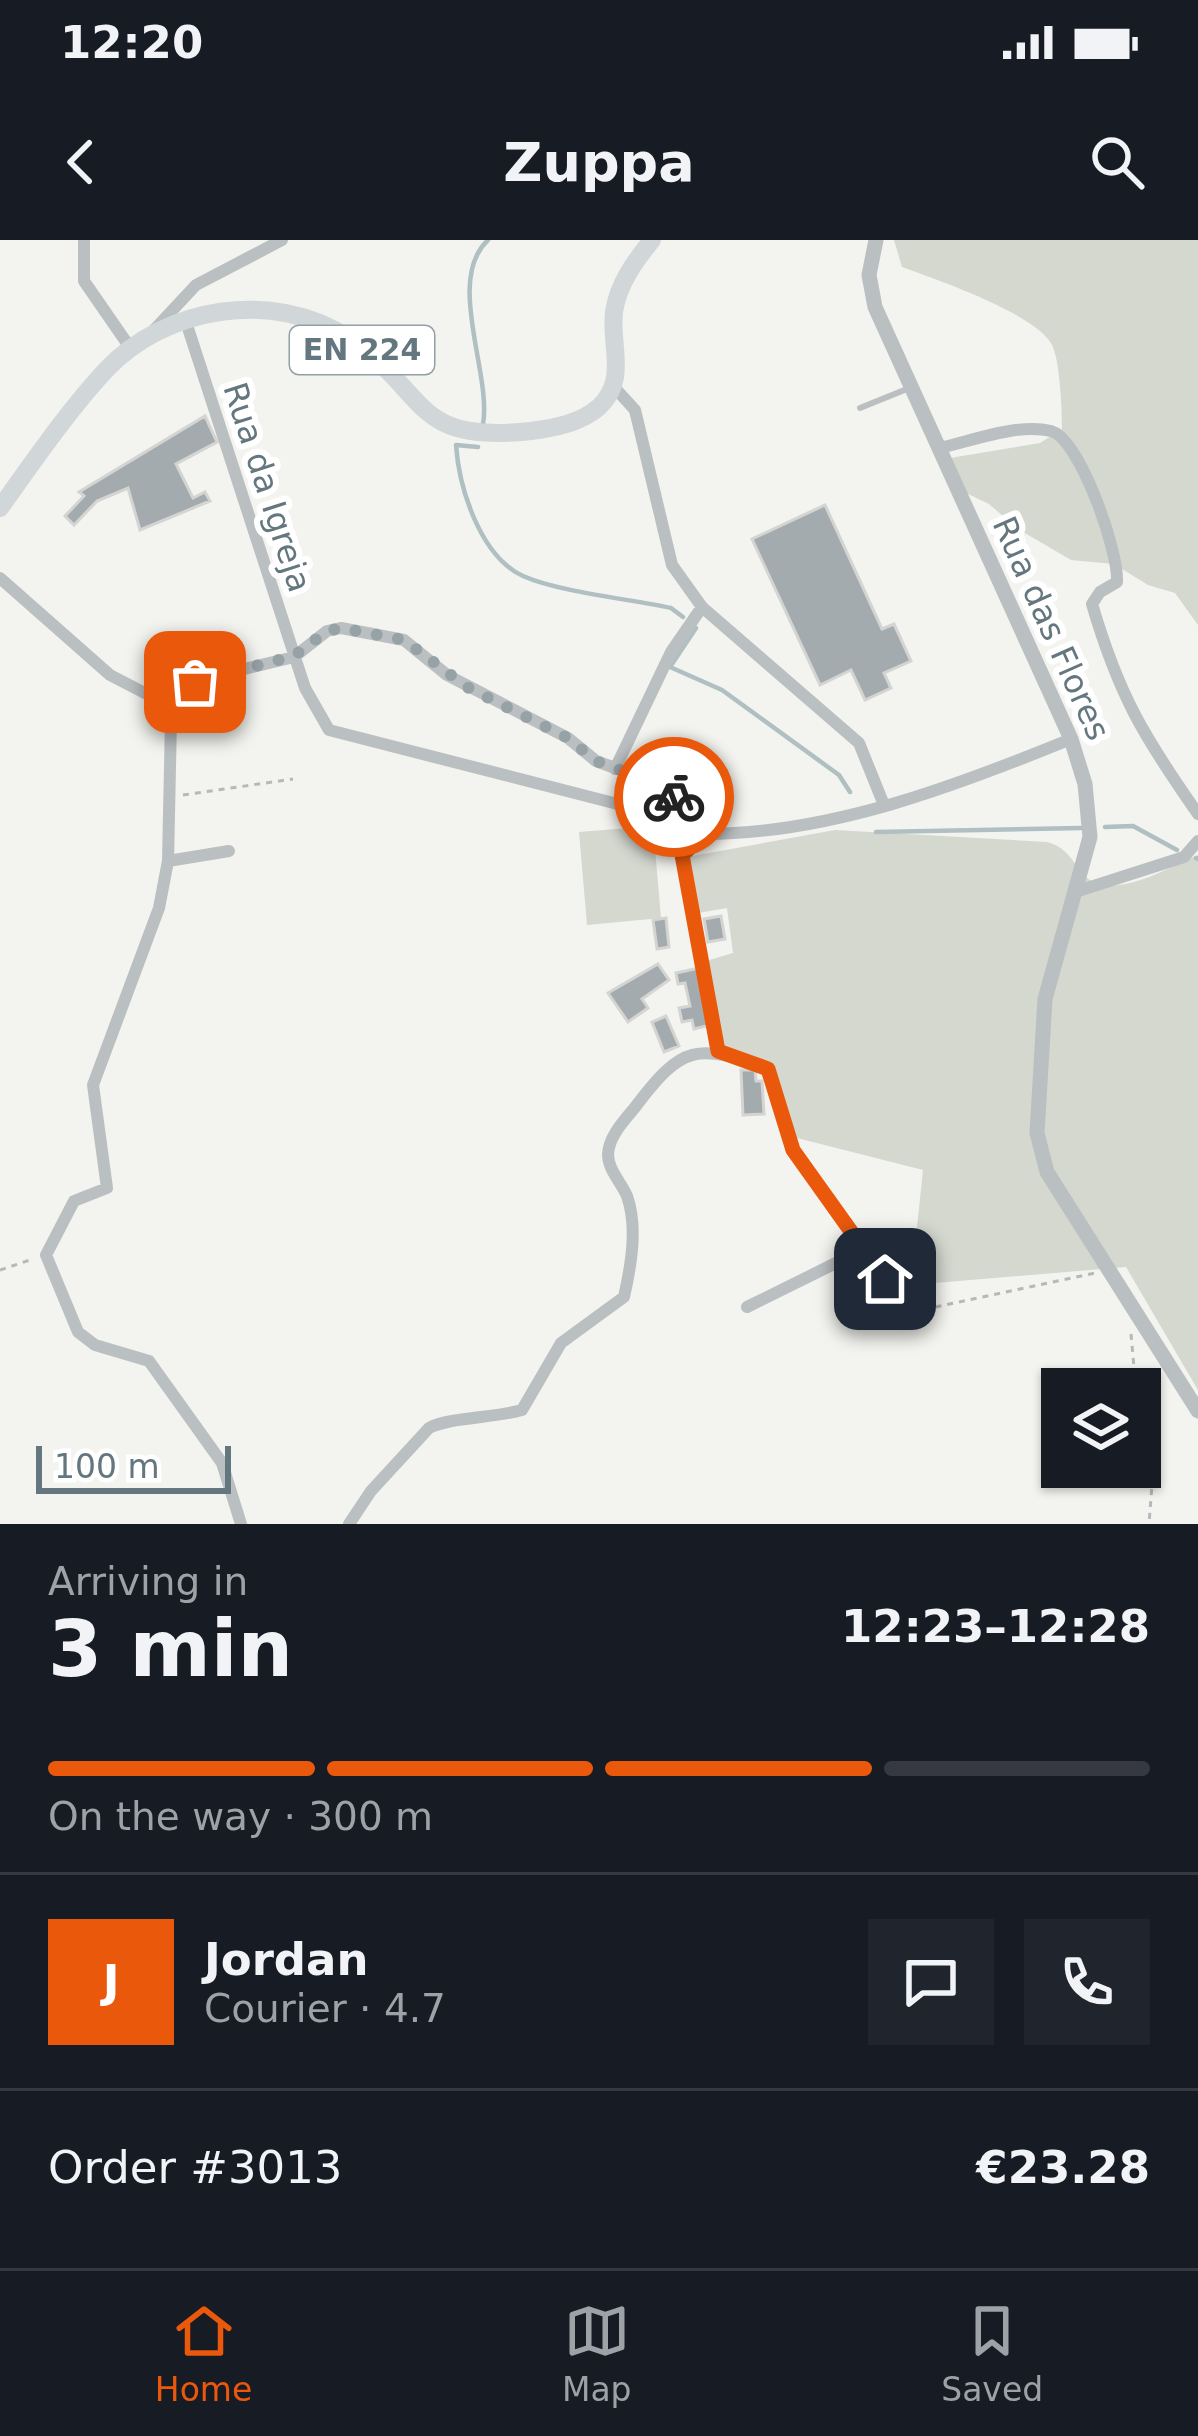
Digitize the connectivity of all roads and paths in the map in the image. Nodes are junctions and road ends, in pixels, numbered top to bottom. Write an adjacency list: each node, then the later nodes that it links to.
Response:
1 (83, 240): 6 (street)
2 (282, 240): 6 (street)
3 (652, 240): 7 (main road)
4 (876, 240): 8 (street, Rua das Flores)
5 (186, 322): 6 (main road, EN 224); 7 (main road, EN 224); 14 (street, Rua da Igreja)
6 (138, 345): 11 (main road, EN 224)
7 (614, 387): 13 (street)
8 (912, 388): 9 (lane); 10 (street, Rua das Flores)
9 (860, 408)
10 (939, 448): 16 (street, Rua das Flores); 21 (street)
11 (0, 508)
12 (0, 578): 15 (street)
13 (702, 607): 17 (street); 20 (street)
14 (294, 656): 15 (street); 17 (street); 22 (street, Rua da Igreja)
15 (164, 703): 19 (street)
16 (1071, 739): 20 (street); 27 (street, Rua das Flores)
17 (615, 769): 23 (street)
18 (292, 778): 19 (path)
19 (169, 797): 26 (street)
20 (884, 805): 23 (street)
21 (1198, 814)
22 (680, 820)
23 (705, 834): 28 (street)
24 (1198, 841): 27 (street)
25 (229, 851): 26 (street)
26 (168, 861): 30 (street)
27 (1078, 891): 32 (street, Rua das Flores)
28 (718, 1051): 29 (street); 40 (street)
29 (856, 1241): 33 (street); 34 (street)
30 (46, 1255): 31 (path); 39 (street)
31 (0, 1270)
32 (1109, 1270): 34 (path); 35 (street, Rua das Flores)
33 (747, 1307)
34 (900, 1316)
35 (1138, 1316): 36 (path); 37 (street, Rua das Flores)
36 (1134, 1368)
37 (1198, 1412)
38 (1152, 1488): 41 (path)
39 (241, 1524)
40 (349, 1524)
41 (1149, 1524)

